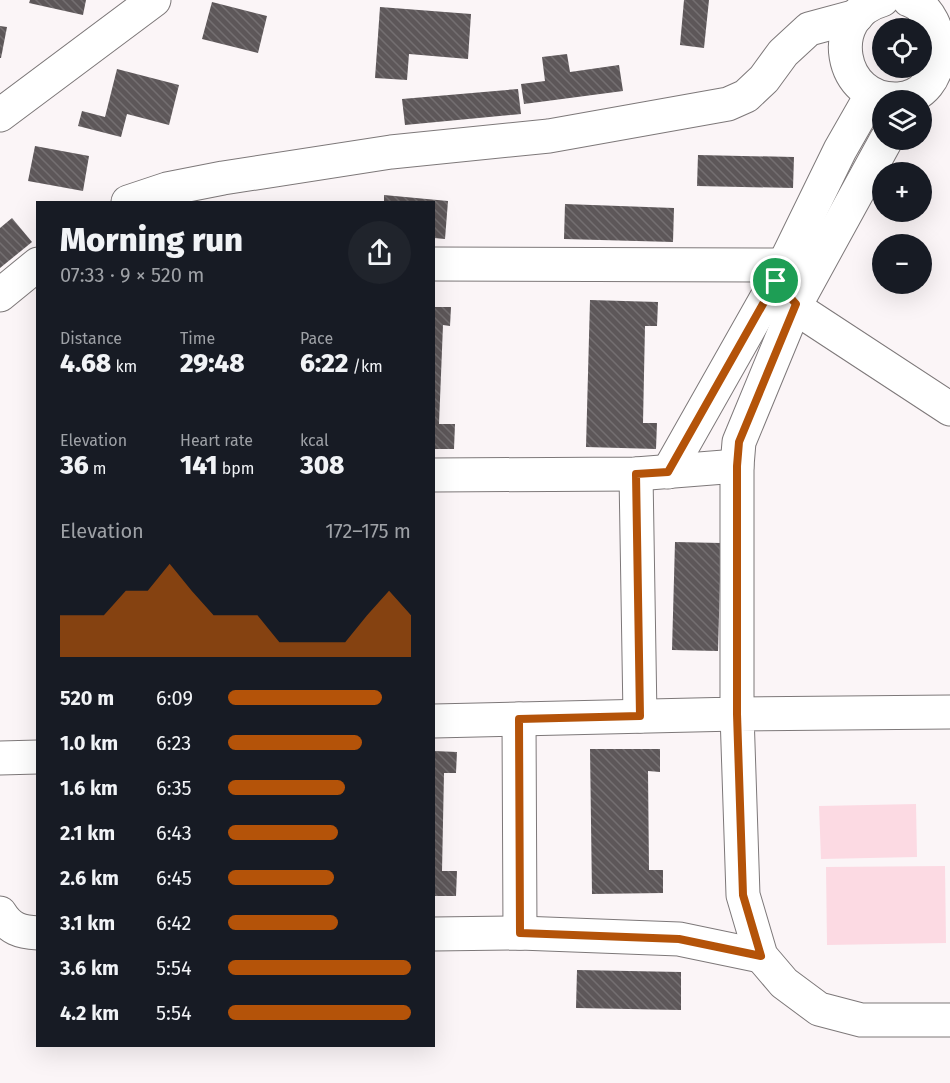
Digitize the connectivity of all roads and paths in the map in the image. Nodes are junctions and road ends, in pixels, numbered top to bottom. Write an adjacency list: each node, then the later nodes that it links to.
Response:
1 (154, 0): 9 (street)
2 (909, 0): 6 (street)
3 (858, 5): 4 (street); 5 (street)
4 (791, 46): 5 (street); 11 (street)
5 (845, 49): 8 (street)
6 (937, 77): 7 (street)
7 (910, 90)
8 (872, 94): 14 (street)
9 (0, 115)
10 (879, 150): 14 (street)
11 (131, 201)
12 (435, 264): 14 (street)
13 (36, 266): 15 (street)
14 (785, 283): 16 (street); 17 (street); 18 (street)
15 (0, 295)
16 (950, 409)
17 (737, 466): 18 (street); 22 (street)
18 (668, 472): 19 (street)
19 (636, 474): 20 (street); 23 (street)
20 (435, 475)
21 (950, 712): 22 (street)
22 (737, 714): 23 (street); 32 (street)
23 (640, 716): 24 (street)
24 (519, 719): 25 (street); 30 (street)
25 (435, 721)
26 (36, 757): 27 (street)
27 (0, 758)
28 (0, 914): 29 (street)
29 (36, 933)
30 (520, 933): 31 (street); 32 (street)
31 (435, 934)
32 (761, 956): 33 (street)
33 (950, 1020)

